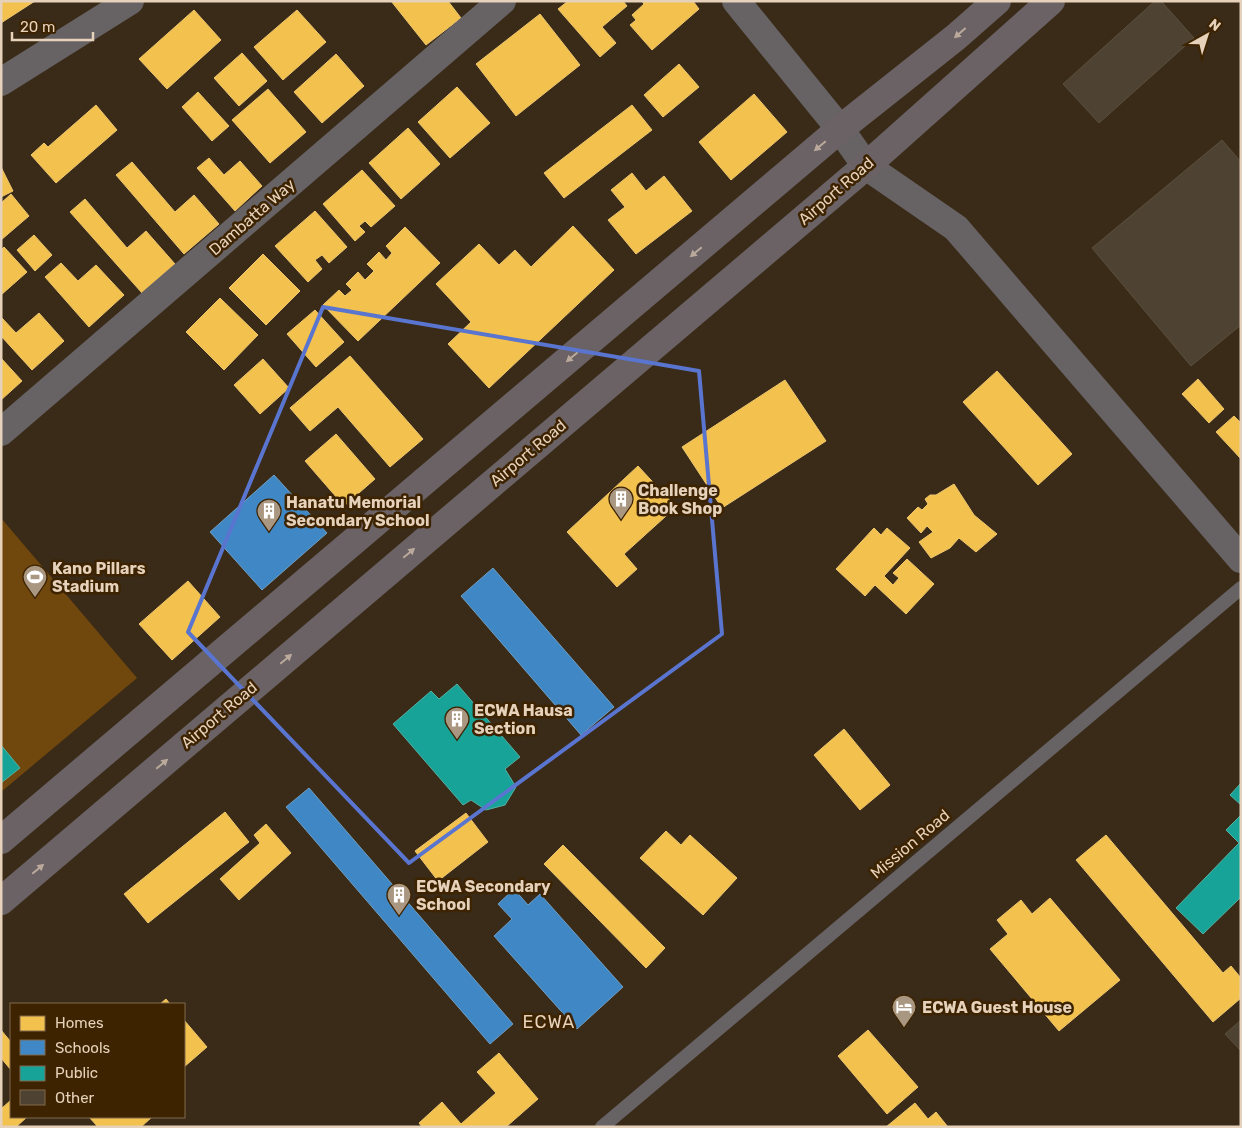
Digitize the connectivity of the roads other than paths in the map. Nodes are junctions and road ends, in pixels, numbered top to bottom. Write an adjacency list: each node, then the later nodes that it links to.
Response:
1 (130, 1): 6 (street)
2 (502, 1): 9 (street, Dambatta Way)
3 (736, 1): 7 (street)
4 (997, 1): 7 (main road, one-way to 7)
5 (1051, 1): 8 (main road, Airport Road)
6 (1, 82)
7 (840, 129): 8 (street); 12 (main road, one-way to 12)
8 (866, 166): 10 (street); 13 (main road, Airport Road, one-way to 8)
9 (1, 432)
10 (1241, 559)
11 (1241, 588): 14 (lane, Mission Road)
12 (1, 840)
13 (1, 901)
14 (602, 1127)

